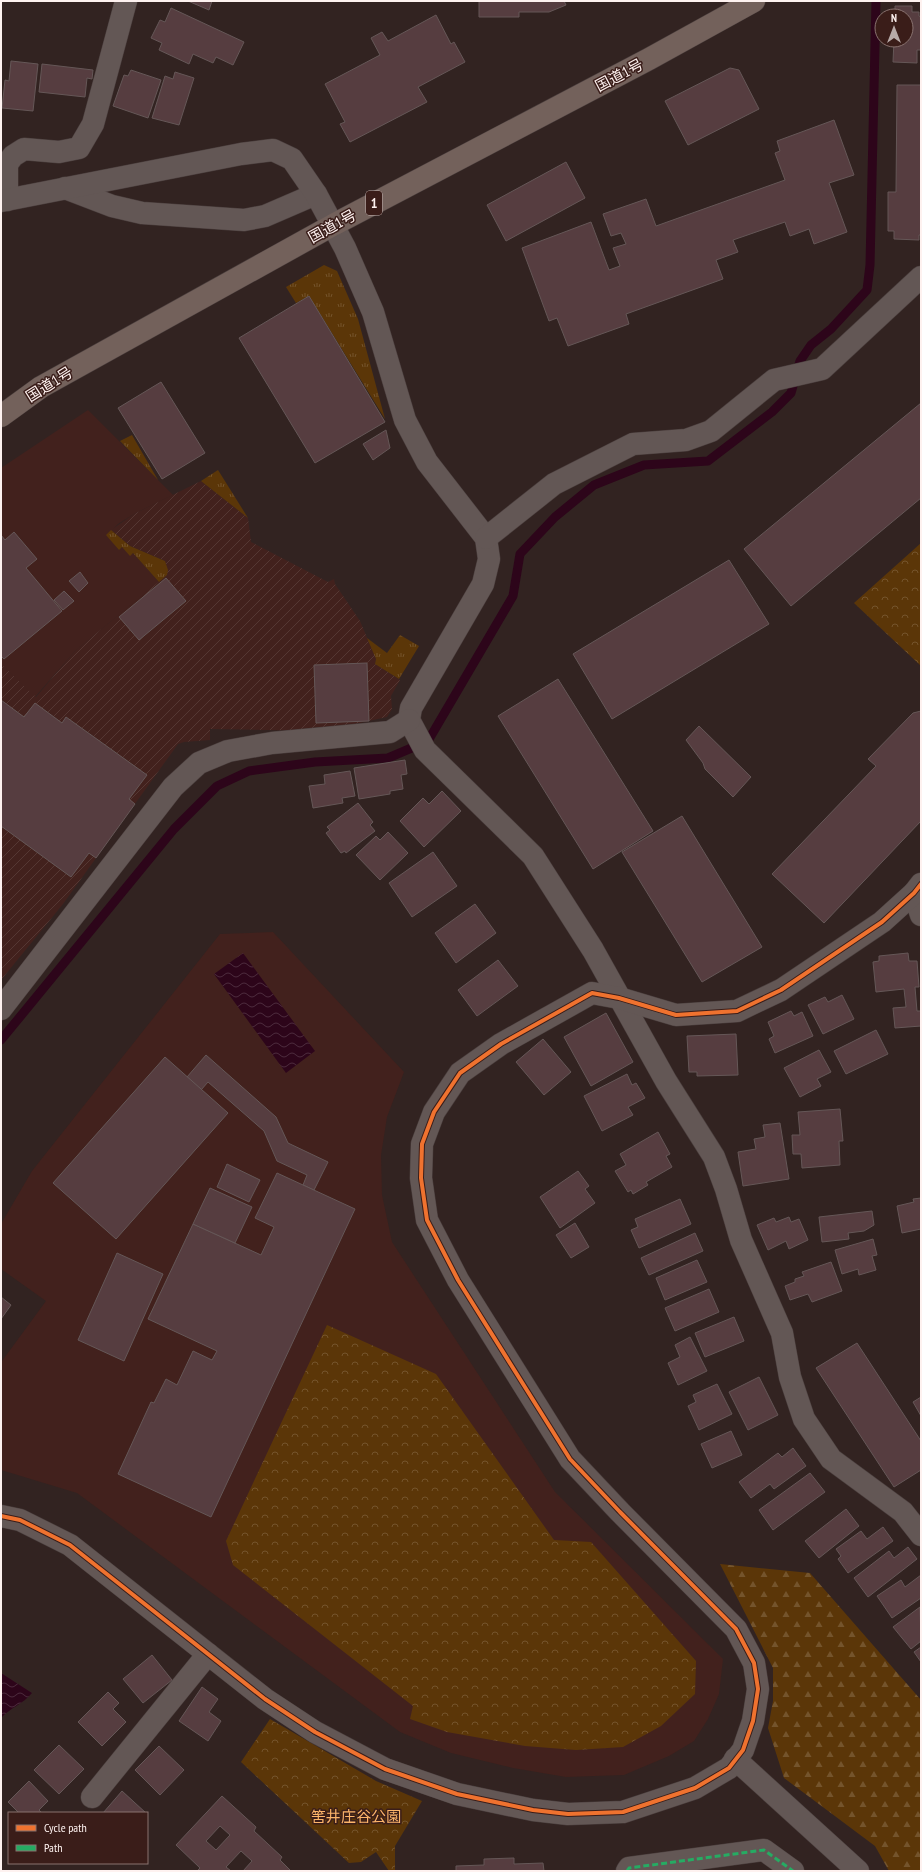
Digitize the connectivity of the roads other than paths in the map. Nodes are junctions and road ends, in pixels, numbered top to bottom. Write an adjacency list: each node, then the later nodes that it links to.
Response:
1 (126, 1): 5 (street)
2 (754, 1): 6 (highway, 国道1号 / 1)
3 (64, 188): 4 (street); 4 (street); 5 (street)
4 (316, 194): 6 (street)
5 (4, 201)
6 (333, 225): 8 (highway, 国道1号 / 1); 9 (street)
7 (921, 277): 9 (street)
8 (1, 416)
9 (486, 538): 10 (street)
10 (409, 720): 13 (street); 14 (street)
11 (917, 888): 12 (street); 13 (street)
12 (921, 915)
13 (619, 998): 16 (street); 18 (street)
14 (1, 1009)
15 (1, 1516): 17 (street)
16 (921, 1535)
17 (208, 1654): 18 (street); 19 (street)
18 (735, 1759): 22 (street)
19 (92, 1797)
20 (627, 1871): 21 (street)
21 (794, 1871)
22 (858, 1871)

